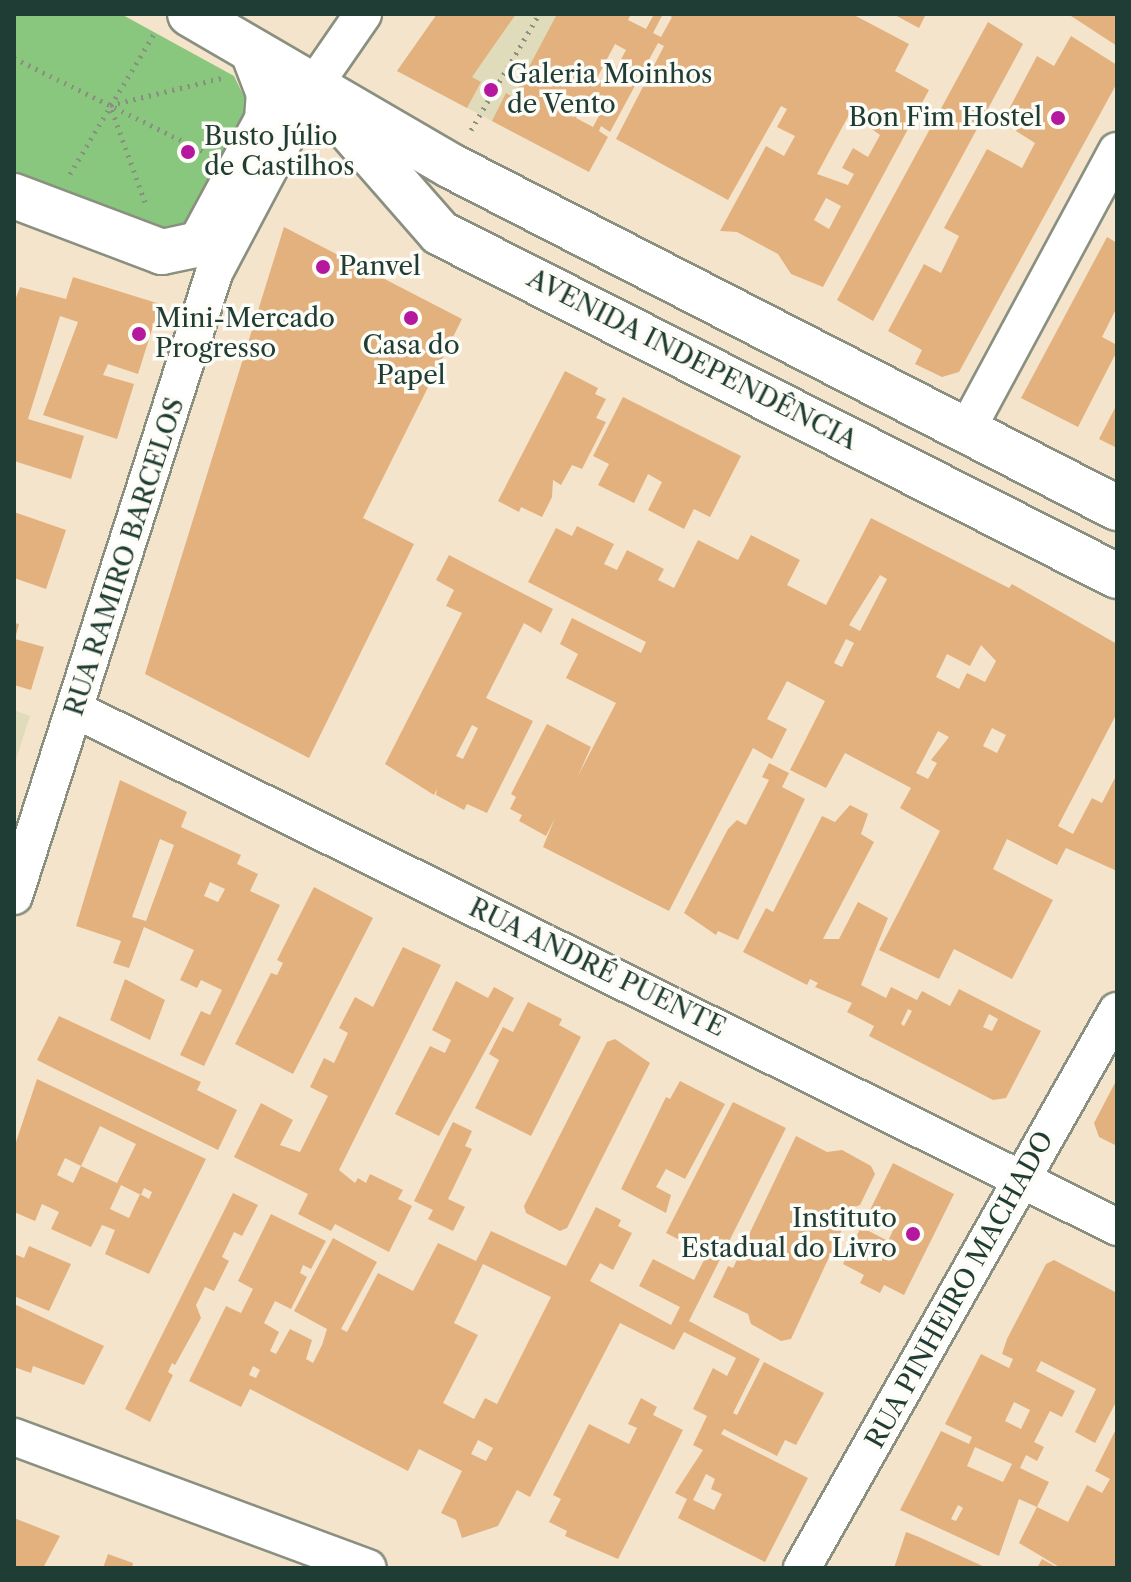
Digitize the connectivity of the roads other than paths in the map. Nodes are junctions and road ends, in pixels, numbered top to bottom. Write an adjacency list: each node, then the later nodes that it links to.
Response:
1 (363, 14): 4 (street, RUA RAMIRO BARCELOS)
2 (174, 20): 3 (main road, AVENIDA INDEPENDÊNCIA)
3 (253, 52): 4 (main road, AVENIDA INDEPENDÊNCIA); 7 (main road)
4 (312, 88): 8 (street, RUA RAMIRO BARCELOS); 9 (main road, AVENIDA INDEPENDÊNCIA); 11 (main road, AVENIDA INDEPENDÊNCIA)
5 (1117, 151): 9 (street)
6 (32, 203): 7 (main road)
7 (162, 252): 8 (street)
8 (214, 273): 12 (street, RUA RAMIRO BARCELOS)
9 (966, 431): 10 (main road, AVENIDA INDEPENDÊNCIA)
10 (1117, 508)
11 (1117, 576)
12 (76, 710): 13 (street, RUA RAMIRO BARCELOS); 15 (street, RUA ANDRÉ PUENTE)
13 (14, 896)
14 (1117, 1011): 15 (street, RUA PINHEIRO MACHADO)
15 (1022, 1179): 16 (street, RUA ANDRÉ PUENTE); 19 (street, RUA PINHEIRO MACHADO)
16 (1117, 1227)
17 (14, 1437): 18 (street)
18 (368, 1568)
19 (802, 1568)

